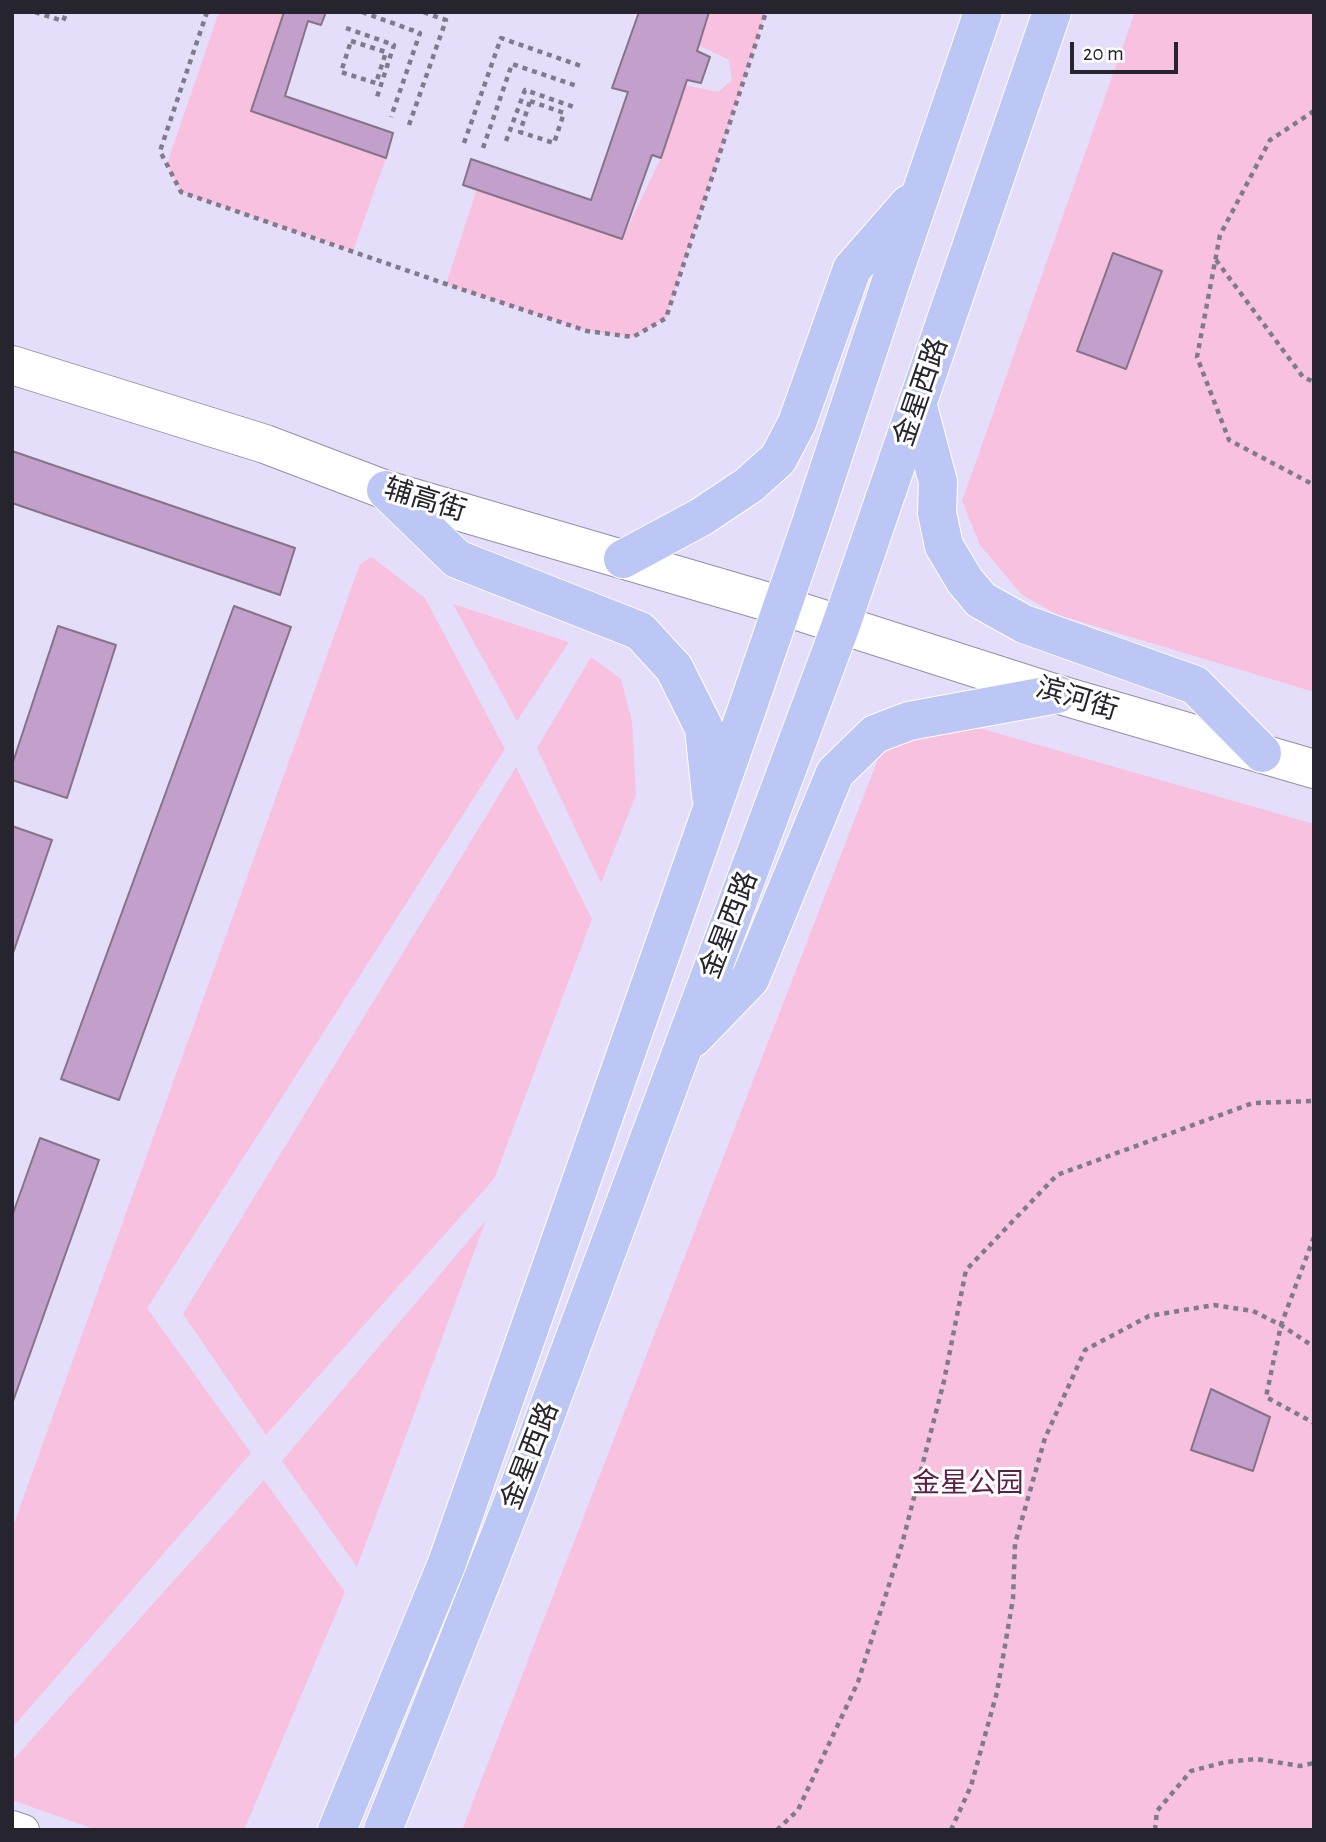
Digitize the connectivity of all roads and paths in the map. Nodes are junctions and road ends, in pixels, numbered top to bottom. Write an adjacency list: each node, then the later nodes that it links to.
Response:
1 (35, 12): 2 (path)
2 (67, 12)
3 (207, 12): 6 (path)
4 (362, 12): 16 (path)
5 (423, 12): 17 (path)
6 (766, 12)
7 (984, 12): 22 (main road, 金星西路)
8 (1052, 12): 26 (main road, 金星西路)
9 (346, 28): 13 (path)
10 (581, 66): 20 (path)
11 (341, 72): 11 (path)
12 (578, 86): 21 (path)
13 (377, 97)
14 (574, 107): 19 (path)
15 (1314, 111): 23 (path)
16 (391, 117)
17 (409, 125)
18 (520, 132): 18 (path)
19 (506, 141)
20 (464, 143)
21 (482, 148)
22 (922, 189): 29 (main road); 30 (main road, 金星西路)
23 (1215, 259): 25 (path); 27 (path)
24 (12, 365): 28 (street, 辅高街)
25 (1314, 382)
26 (917, 403): 31 (main road, 金星西路); 33 (main road)
27 (1314, 485)
28 (386, 490): 29 (street, 辅高街); 35 (main road)
29 (623, 559): 30 (street, 辅高街)
30 (782, 606): 31 (street, 辅高街); 35 (main road, 金星西路)
31 (841, 625): 32 (street, 滨河街); 36 (main road, 金星西路)
32 (1057, 694): 33 (street, 滨河街); 36 (main road)
33 (1262, 753): 34 (street, 滨河街)
34 (1314, 769)
35 (712, 808): 45 (main road, 金星西路)
36 (682, 1049): 46 (main road, 金星西路)
37 (1314, 1101): 47 (path)
38 (1314, 1237): 39 (path)
39 (1281, 1325): 40 (path); 41 (path); 48 (path)
40 (1314, 1347)
41 (1314, 1423)
42 (1314, 1763): 49 (path)
43 (12, 1826): 44 (street)
44 (24, 1830)
45 (337, 1830)
46 (383, 1830)
47 (777, 1830)
48 (951, 1830)
49 (1156, 1830)

